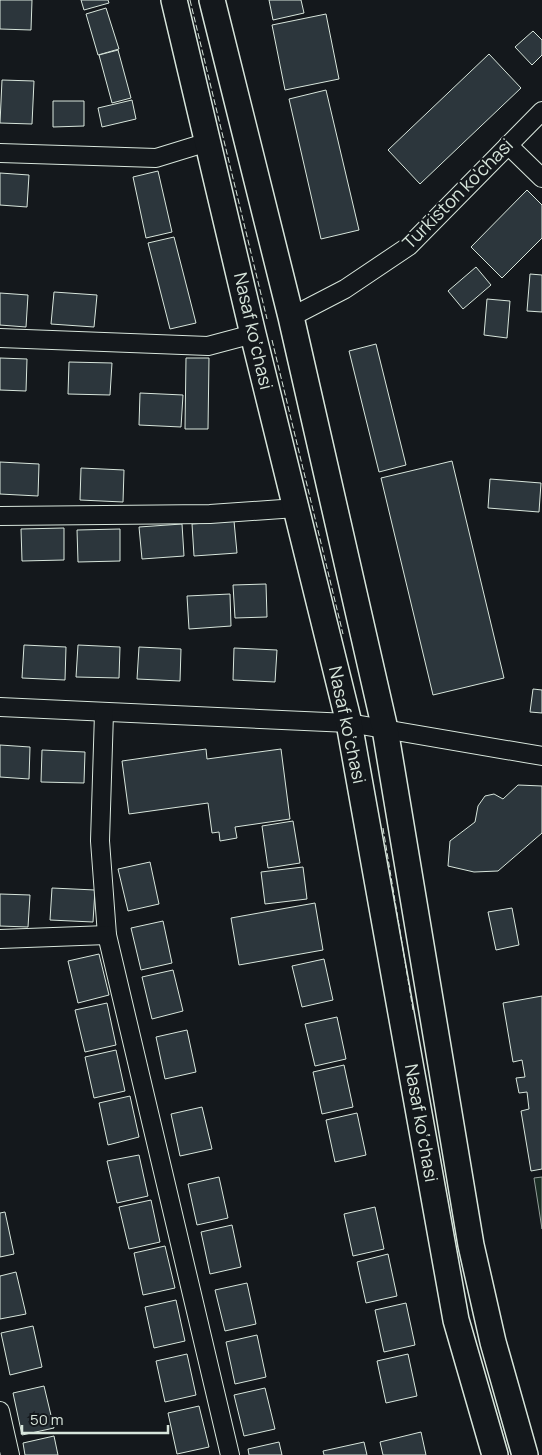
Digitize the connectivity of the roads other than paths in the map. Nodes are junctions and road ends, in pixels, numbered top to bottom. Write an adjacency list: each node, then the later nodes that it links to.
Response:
1 (174, 0): 4 (main road, Nasaf ko‘chasi)
2 (212, 0): 8 (main road, Nasaf ko‘chasi)
3 (542, 110): 5 (street, Turkiston ko'chasi)
4 (208, 142): 6 (street); 9 (main road, Nasaf ko‘chasi)
5 (508, 145): 7 (street); 8 (street, Turkiston ko'chasi)
6 (0, 153)
7 (542, 178)
8 (290, 317): 16 (main road, Nasaf ko‘chasi)
9 (253, 334): 10 (street); 11 (main road, Nasaf ko‘chasi)
10 (0, 338)
11 (296, 508): 12 (street); 15 (main road, Nasaf ko‘chasi)
12 (0, 516)
13 (0, 707): 14 (street)
14 (104, 713): 15 (street); 18 (street)
15 (349, 722): 16 (street); 23 (main road, Nasaf ko‘chasi)
16 (385, 729): 17 (street); 24 (main road, Nasaf ko‘chasi)
17 (542, 756)
18 (107, 935): 19 (street); 22 (street)
19 (0, 939)
20 (0, 1411): 21 (street)
21 (10, 1455)
22 (230, 1455)
23 (495, 1455)
24 (525, 1455)

